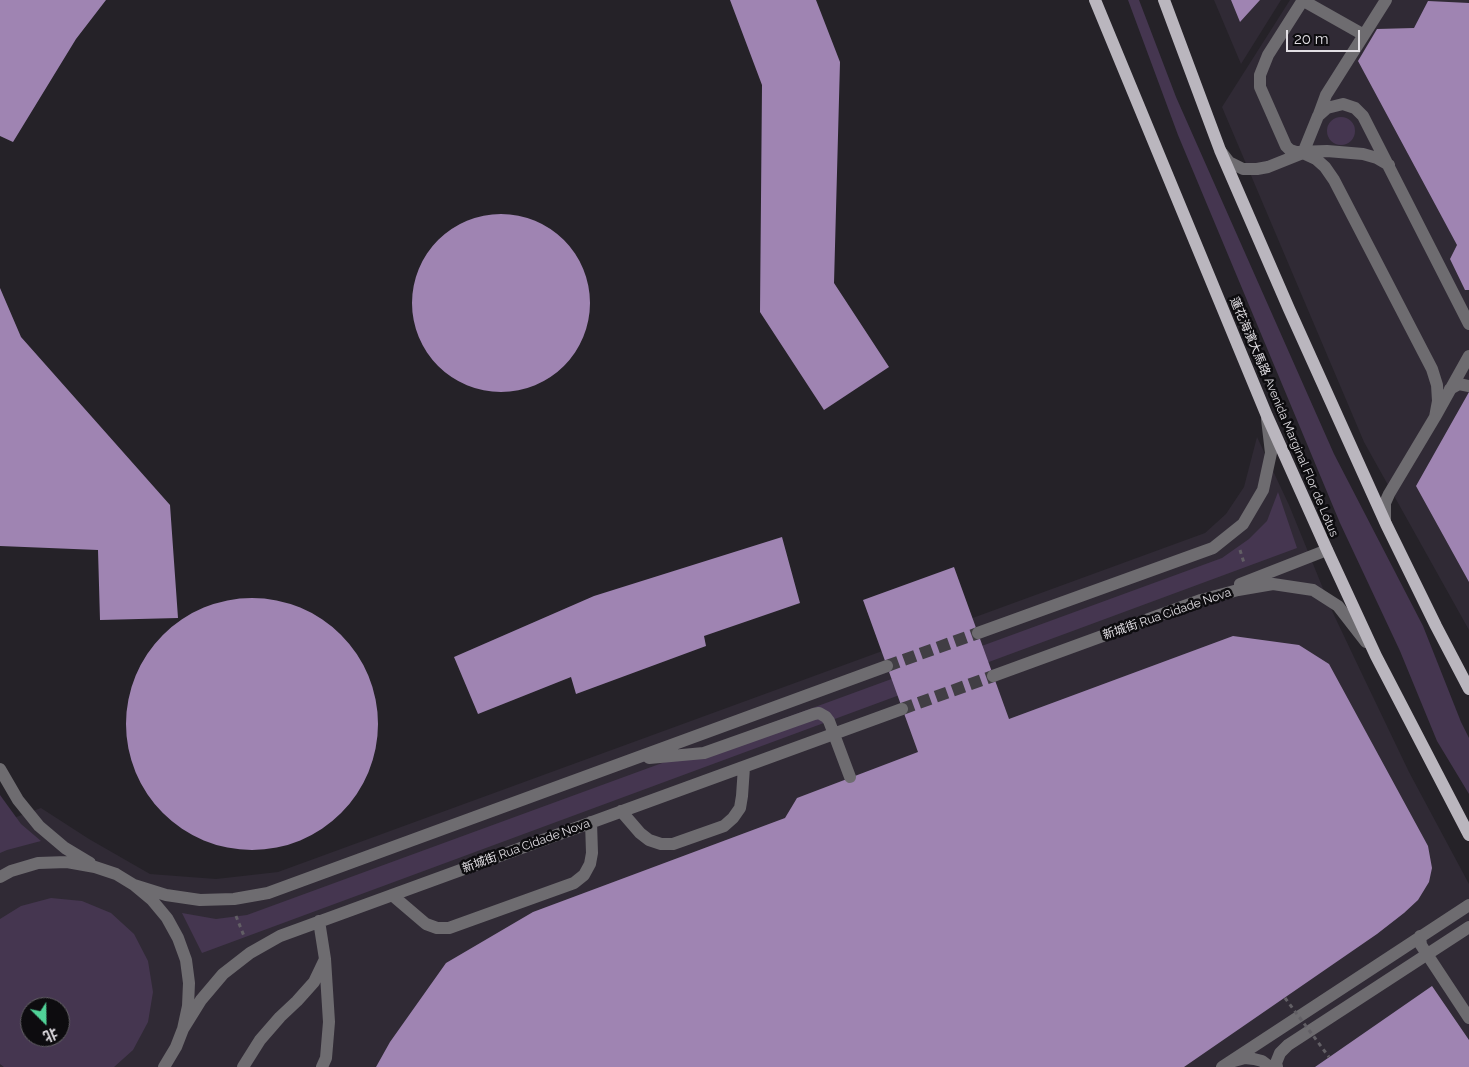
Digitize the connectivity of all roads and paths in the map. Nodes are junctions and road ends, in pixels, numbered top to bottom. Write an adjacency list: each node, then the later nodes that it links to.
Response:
1 (1095, 0): 15 (main road, 蓮花海濱大馬路 Avenida Marginal Flor de Lótus)
2 (1164, 0): 7 (main road)
3 (1302, 0): 5 (street); 8 (street)
4 (1386, 0): 5 (street)
5 (1364, 35): 6 (street)
6 (1318, 116): 8 (street); 9 (street)
7 (1220, 150): 8 (street); 17 (main road)
8 (1303, 153): 9 (street); 16 (street)
9 (1388, 165): 10 (street)
10 (1469, 324)
11 (1468, 358): 12 (street); 14 (street)
12 (1469, 382)
13 (1469, 386): 14 (street)
14 (1450, 390): 16 (street)
15 (1267, 416): 18 (main road, 蓮花海濱大馬路 Avenida Marginal Flor de Lótus); 20 (street)
16 (1435, 417): 17 (street)
17 (1386, 524): 24 (main road)
18 (1327, 550): 19 (street); 21 (main road, 蓮花海濱大馬路 Avenida Marginal Flor de Lótus)
19 (1201, 600): 21 (street, 新城街 Rua Cidade Nova); 23 (street, 新城街 Rua Cidade Nova)
20 (978, 633)
21 (1376, 656): 33 (main road, 蓮花海濱大馬路 Avenida Marginal Flor de Lótus)
22 (887, 666): 27 (street)
23 (993, 676)
24 (1469, 689)
25 (902, 710): 26 (street, 新城街 Rua Cidade Nova)
26 (834, 734): 27 (street); 28 (street, 新城街 Rua Cidade Nova); 30 (street)
27 (631, 760): 38 (street)
28 (744, 766): 31 (street, 新城街 Rua Cidade Nova); 31 (street)
29 (0, 769): 34 (street)
30 (850, 777)
31 (621, 811): 32 (street, 新城街 Rua Cidade Nova)
32 (591, 822): 37 (street, 新城街 Rua Cidade Nova); 37 (street)
33 (1469, 835)
34 (96, 867): 35 (street); 36 (street)
35 (0, 877)
36 (134, 885): 38 (street); 48 (street)
37 (392, 895): 40 (street, 新城街 Rua Cidade Nova)
38 (230, 899): 43 (path)
39 (1469, 905): 42 (street)
40 (319, 921): 43 (street, 新城街 Rua Cidade Nova); 45 (street)
41 (1469, 927): 44 (street)
42 (1420, 936): 44 (street); 50 (street)
43 (250, 953): 48 (street, 新城街 Rua Cidade Nova)
44 (1427, 954): 47 (street); 55 (street)
45 (325, 959): 52 (street); 53 (street)
46 (1285, 998): 49 (path, bridge)
47 (1469, 1018)
48 (183, 1030): 51 (street)
49 (1329, 1058)
50 (1225, 1065): 54 (street)
51 (165, 1066)
52 (243, 1067)
53 (322, 1067)
54 (1270, 1067)
55 (1277, 1067)

